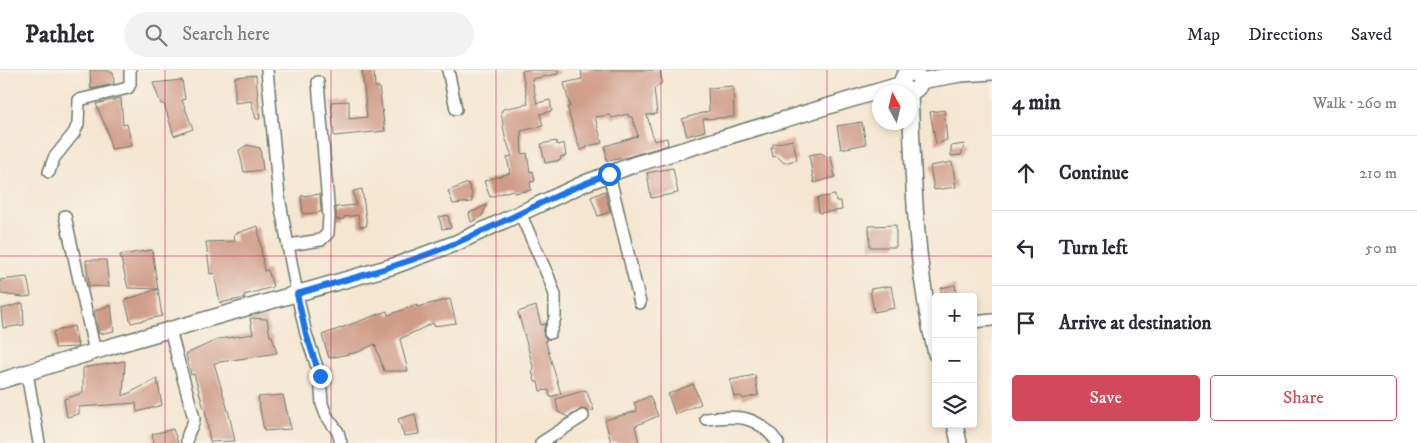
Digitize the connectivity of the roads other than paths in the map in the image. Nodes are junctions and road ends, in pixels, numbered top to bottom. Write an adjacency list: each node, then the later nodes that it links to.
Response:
1 (130, 70): 8 (street)
2 (267, 70): 12 (street)
3 (448, 70): 7 (street)
4 (992, 72): 5 (street)
5 (909, 80): 9 (street); 16 (street)
6 (318, 82): 12 (street)
7 (456, 109)
8 (49, 172)
9 (609, 174): 10 (street); 14 (street)
10 (520, 213): 13 (street); 19 (street)
11 (65, 216): 20 (street)
12 (289, 245): 13 (street)
13 (297, 294): 18 (street); 28 (street)
14 (640, 302)
15 (992, 320): 17 (street)
16 (932, 322)
17 (977, 322)
18 (170, 330): 20 (street); 27 (street)
19 (550, 333)
20 (95, 352): 21 (street)
21 (27, 373): 22 (street); 26 (street)
22 (0, 381)
23 (583, 416): 29 (street)
24 (706, 419): 30 (street)
25 (956, 428): 31 (street)
26 (39, 443)
27 (187, 443)
28 (341, 443)
29 (541, 443)
30 (778, 443)
31 (960, 443)

